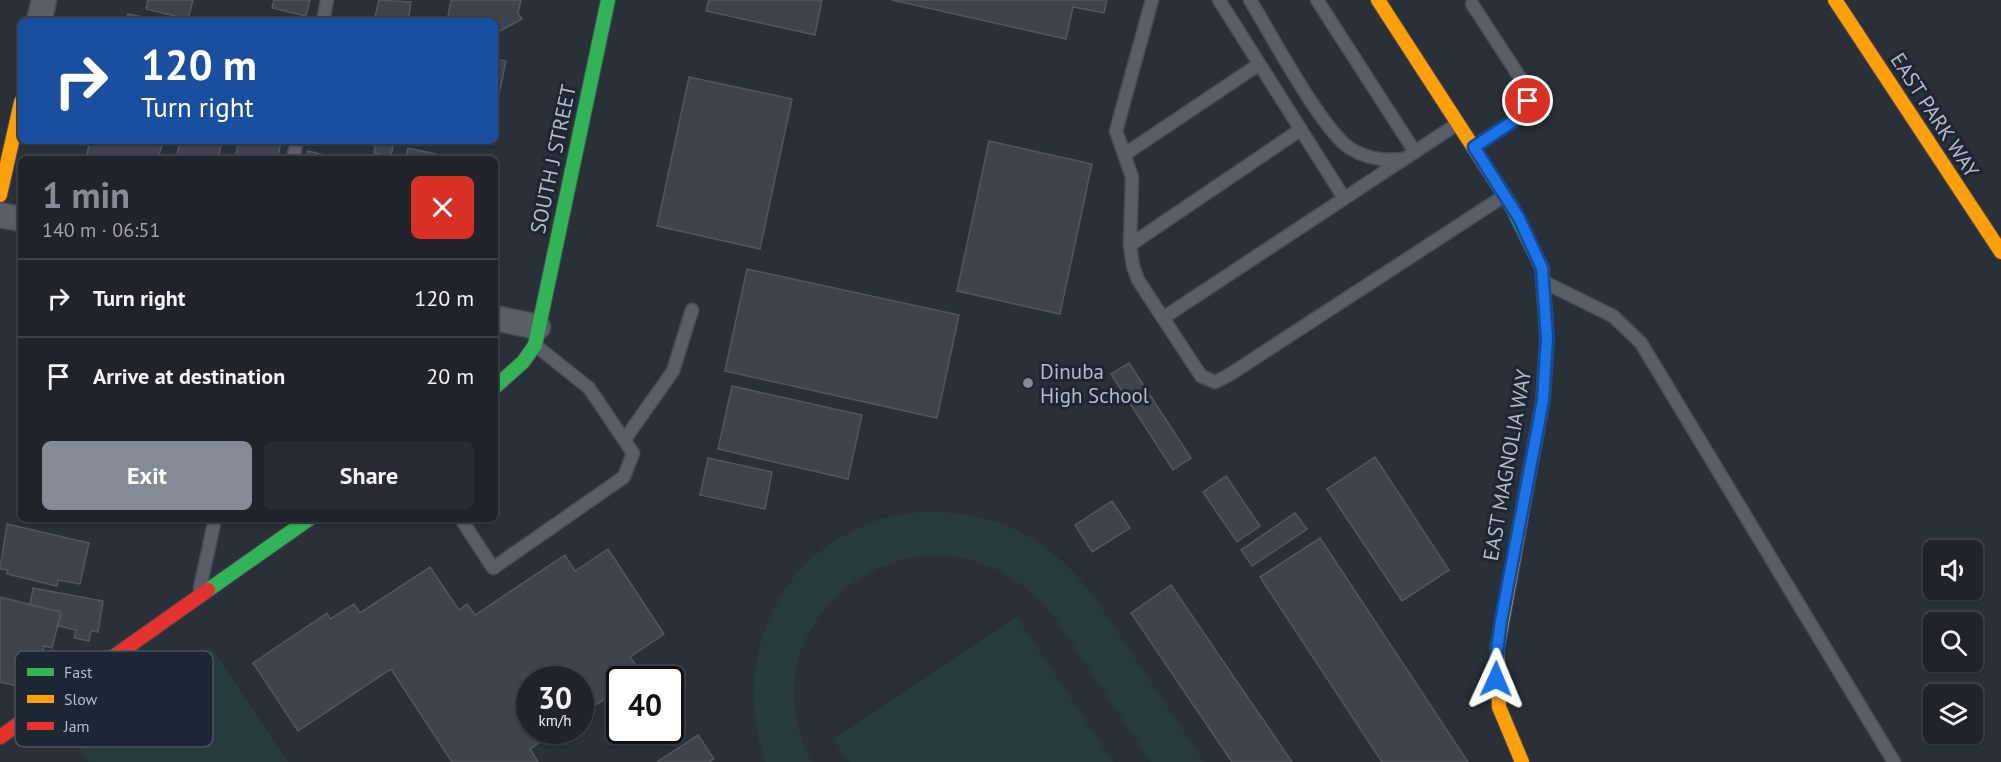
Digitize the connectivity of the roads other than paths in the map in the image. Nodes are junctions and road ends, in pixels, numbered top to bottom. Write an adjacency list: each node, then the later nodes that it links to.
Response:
1 (44, 0): 11 (street)
2 (327, 0): 12 (lane)
3 (608, 0): 31 (street, SOUTH J STREET)
4 (1152, 0): 18 (lane)
5 (1219, 0): 13 (lane)
6 (1250, 0): 19 (lane)
7 (1317, 0): 19 (lane)
8 (1378, 0): 15 (street, EAST MAGNOLIA WAY)
9 (1835, 0): 26 (street, EAST PARK WAY)
10 (1472, 4): 17 (lane)
11 (40, 18)
12 (324, 18)
13 (1258, 66): 16 (lane); 18 (lane)
14 (18, 115): 20 (street)
15 (1459, 124): 17 (street, EAST MAGNOLIA WAY); 19 (lane)
16 (1300, 130): 22 (lane); 25 (lane)
17 (1474, 147): 21 (street, EAST MAGNOLIA WAY)
18 (1125, 154): 25 (lane)
19 (1410, 155): 22 (lane)
20 (0, 195)
21 (1505, 196): 27 (street, EAST MAGNOLIA WAY); 29 (lane)
22 (1344, 198): 29 (lane)
23 (0, 215): 24 (street)
24 (18, 218)
25 (1130, 245): 29 (lane)
26 (2001, 252)
27 (1543, 281): 41 (street, EAST MAGNOLIA WAY); 42 (lane)
28 (692, 310): 33 (lane)
29 (1162, 318)
30 (498, 319): 31 (street)
31 (537, 336): 32 (street); 33 (lane)
32 (498, 384)
33 (625, 439): 36 (lane)
34 (214, 522): 37 (lane)
35 (305, 522): 37 (street)
36 (462, 522)
37 (198, 597): 38 (street)
38 (121, 651)
39 (15, 726): 40 (street)
40 (1, 736)
41 (1522, 762)
42 (1894, 762)

